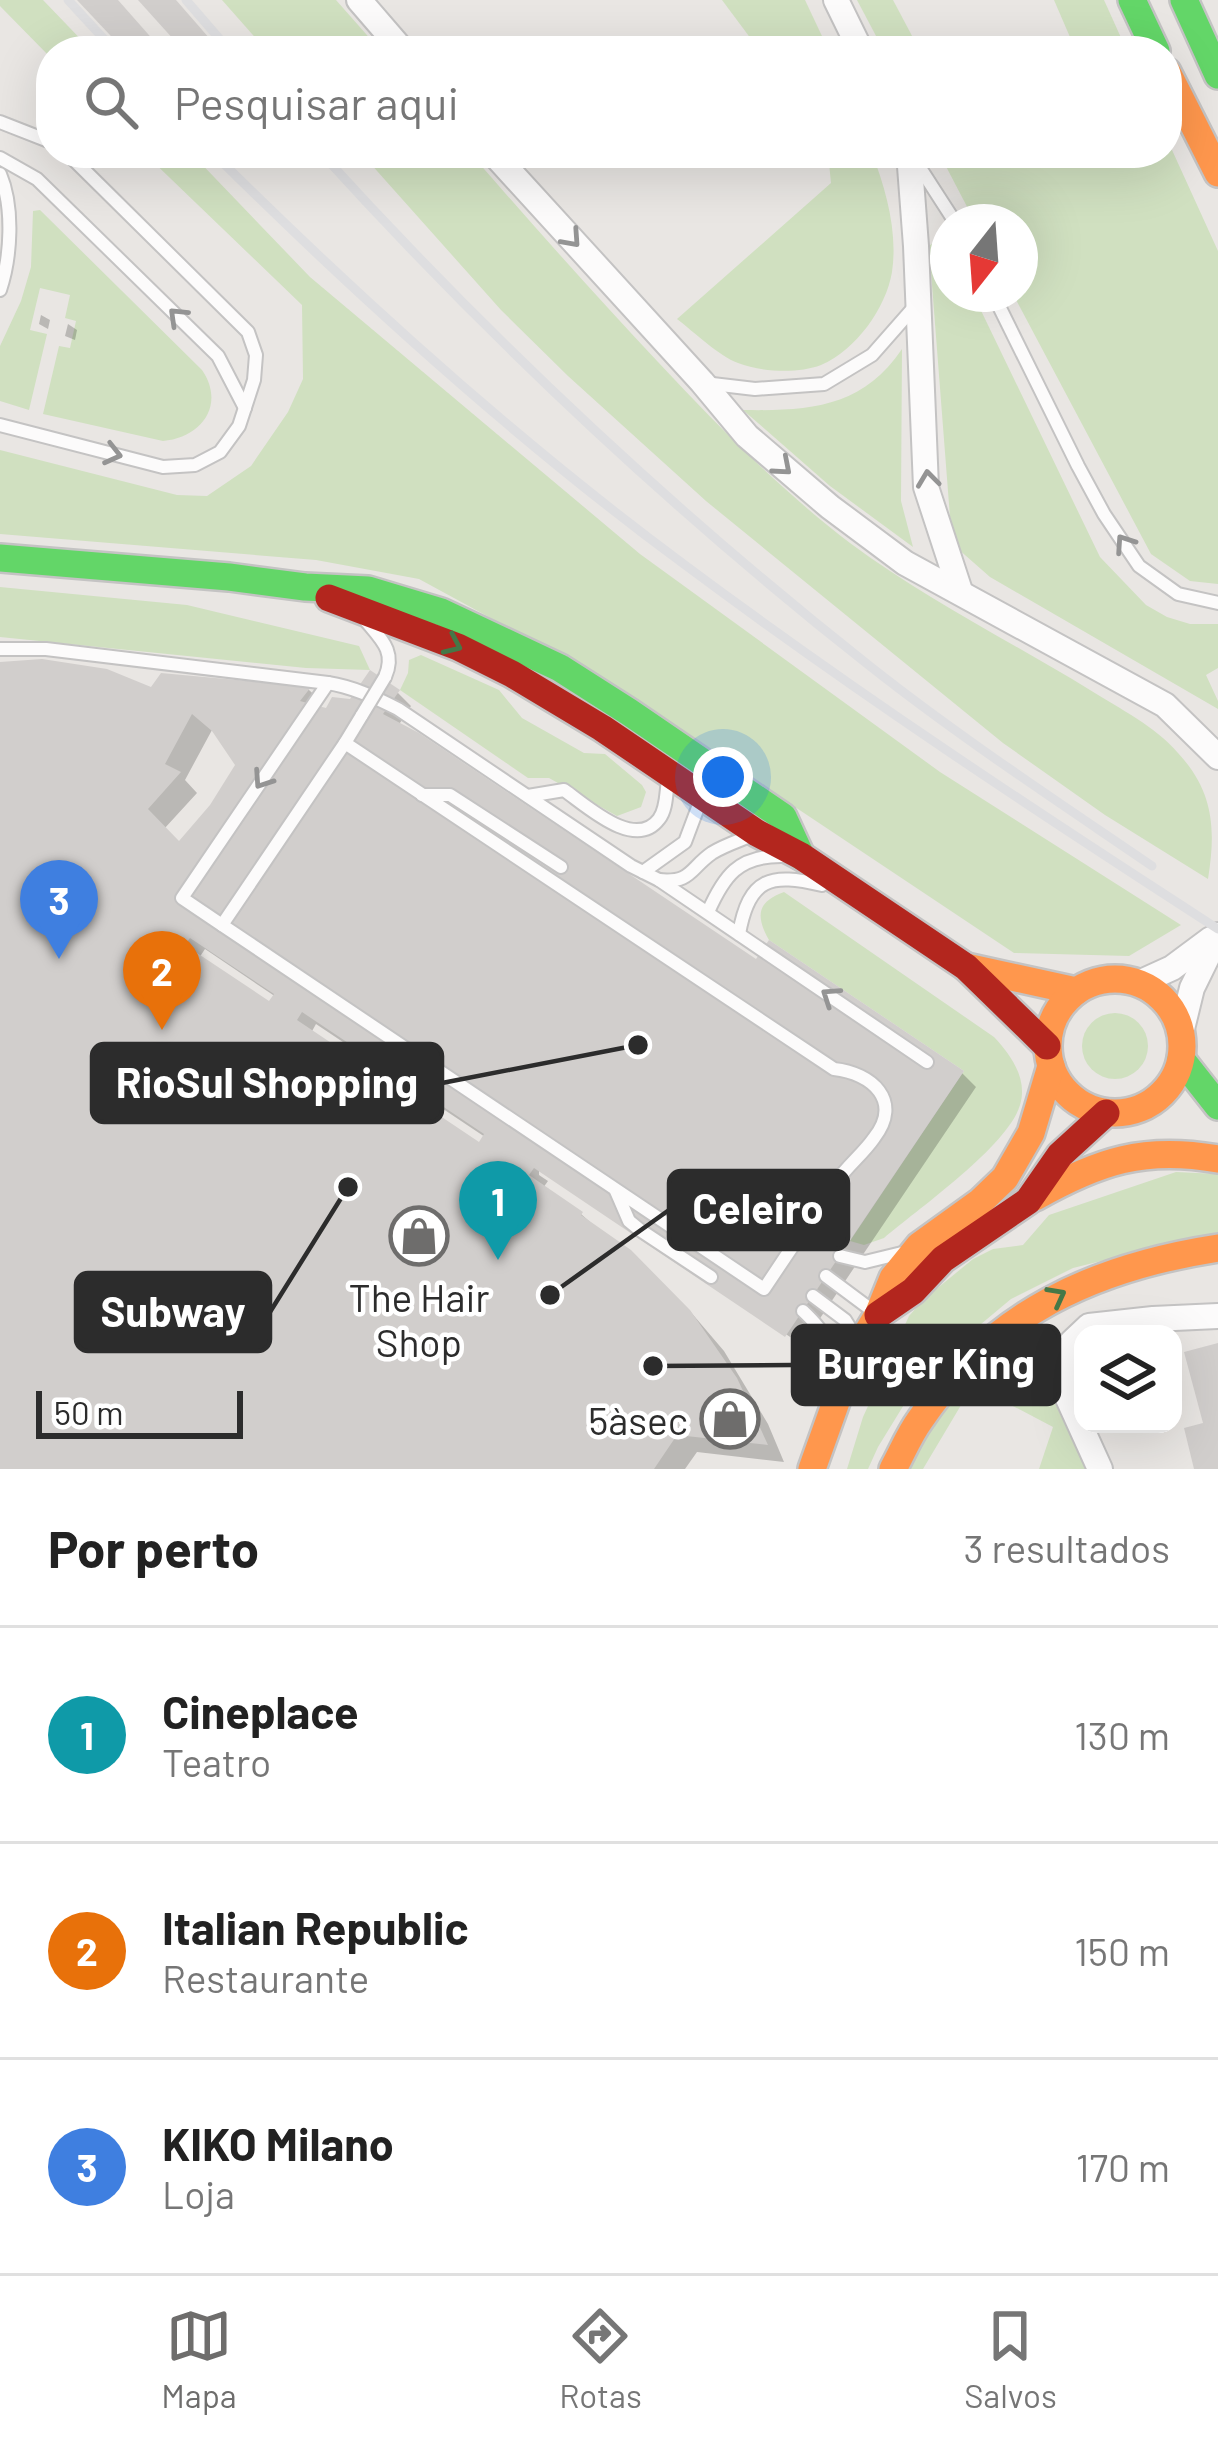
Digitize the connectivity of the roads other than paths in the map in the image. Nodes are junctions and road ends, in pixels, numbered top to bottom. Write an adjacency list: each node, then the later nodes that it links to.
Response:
1 (359, 0): 5 (street)
2 (836, 0): 6 (street)
3 (1132, 0): 7 (main road)
4 (1184, 0): 8 (main road)
5 (390, 36)
6 (854, 36)
7 (1149, 36)
8 (1218, 75)
9 (1182, 102): 17 (main road)
10 (0, 122): 11 (lane)
11 (36, 136)
12 (0, 158): 26 (lane, one-way to 12)
13 (82, 168): 26 (lane)
14 (507, 168): 25 (street, one-way to 25)
15 (911, 168): 23 (street)
16 (920, 168): 19 (lane)
17 (1218, 173)
18 (0, 174): 21 (lane)
19 (943, 204)
20 (0, 226): 21 (lane)
21 (9, 241): 22 (lane)
22 (0, 290)
23 (918, 303): 25 (lane); 30 (street, one-way to 23)
24 (1002, 312): 31 (lane, one-way to 24)
25 (702, 382): 30 (street, one-way to 30)
26 (246, 409): 27 (lane, one-way to 26)
27 (0, 425)
28 (0, 558): 29 (main road)
29 (305, 587): 32 (main road); 36 (main road)
30 (960, 591): 37 (street)
31 (1218, 603)
32 (358, 611): 35 (lane, bridge); 38 (main road, one-way to 38)
33 (0, 649): 34 (lane)
34 (328, 683): 41 (lane); 50 (lane, one-way to 50)
35 (344, 743): 39 (lane); 50 (lane)
36 (692, 755): 40 (main road); 42 (main road)
37 (1218, 757)
38 (669, 773): 40 (main road); 41 (lane)
39 (422, 795): 45 (lane); 62 (lane)
40 (702, 795): 43 (main road); 46 (lane)
41 (528, 796): 46 (lane)
42 (783, 817): 43 (main road); 44 (main road)
43 (757, 833): 44 (main road); 47 (lane)
44 (801, 856): 48 (main road); 49 (lane)
45 (561, 867)
46 (643, 872): 47 (lane)
47 (659, 880): 49 (lane)
48 (855, 892): 51 (lane); 53 (main road)
49 (708, 912): 51 (lane)
50 (222, 925): 62 (lane)
51 (740, 934): 58 (lane, one-way to 51)
52 (1218, 934): 54 (street); 56 (street)
53 (965, 967): 55 (main road); 57 (main road)
54 (1138, 983): 55 (main road); 56 (main road)
55 (1076, 991): 57 (main road)
56 (1181, 1046): 59 (main road); 60 (main road)
57 (1049, 1056): 60 (main road); 64 (main road)
58 (927, 1062)
59 (1218, 1106)
60 (1116, 1113): 61 (main road); 63 (main road)
61 (1218, 1154): 63 (main road)
62 (615, 1190): 68 (lane)
63 (1028, 1201): 71 (main road)
64 (920, 1246): 66 (lane); 71 (main road)
65 (1218, 1247): 76 (main road, one-way to 65)
66 (840, 1256)
67 (826, 1276): 71 (lane)
68 (711, 1277)
69 (813, 1296): 73 (lane)
70 (802, 1311): 74 (lane)
71 (878, 1315): 73 (main road)
72 (1218, 1316): 77 (street)
73 (860, 1343): 74 (main road)
74 (826, 1423): 75 (main road)
75 (812, 1469)
76 (893, 1469)
77 (1100, 1469)

